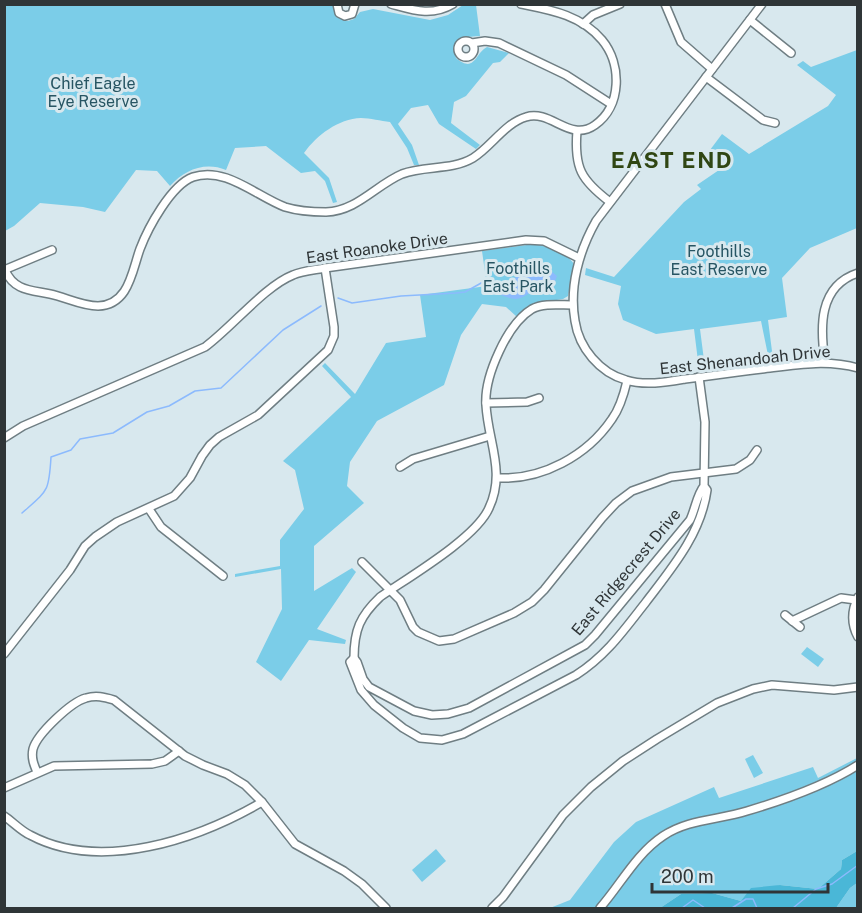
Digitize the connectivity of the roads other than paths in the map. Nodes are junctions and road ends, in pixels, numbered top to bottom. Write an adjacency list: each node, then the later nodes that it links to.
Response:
1 (337, 4): 2 (street)
2 (355, 4)
3 (391, 4): 4 (street)
4 (453, 4)
5 (521, 4): 10 (street)
6 (620, 4): 10 (street)
7 (664, 4): 13 (street)
8 (762, 4): 9 (street, East Shenandoah Drive)
9 (750, 20): 12 (street); 13 (street, East Shenandoah Drive)
10 (583, 24): 15 (street)
11 (472, 43): 15 (street)
12 (791, 53)
13 (712, 69): 14 (street, East Shenandoah Drive)
14 (706, 77): 16 (street); 18 (street, East Shenandoah Drive)
15 (611, 104): 17 (street)
16 (775, 123)
17 (577, 131): 18 (street); 22 (street)
18 (610, 202): 20 (street, East Shenandoah Drive)
19 (52, 250): 22 (street)
20 (579, 258): 21 (street, East Roanoke Drive); 24 (street, East Shenandoah Drive)
21 (325, 268): 32 (street, East Roanoke Drive); 38 (street)
22 (5, 270)
23 (858, 273): 25 (street)
24 (572, 305): 28 (street, East Shenandoah Drive); 30 (street)
25 (825, 362): 26 (street, East Shenandoah Drive); 27 (street, East Shenandoah Drive)
26 (858, 368)
27 (699, 377): 28 (street, East Shenandoah Drive); 35 (street, East Ridgecrest Drive)
28 (627, 381): 36 (street)
29 (538, 398): 30 (street)
30 (486, 403): 31 (street)
31 (490, 436): 34 (street); 36 (street)
32 (4, 438)
33 (757, 450): 35 (street)
34 (400, 467)
35 (705, 473): 37 (street, East Ridgecrest Drive); 41 (street)
36 (498, 478): 41 (street)
37 (704, 486): 48 (street, East Ridgecrest Drive); 48 (street, East Ridgecrest Drive)
38 (149, 509): 40 (street); 47 (street)
39 (362, 562): 41 (street)
40 (223, 576)
41 (389, 591): 48 (street)
42 (857, 599): 44 (street); 46 (street)
43 (784, 615): 44 (street)
44 (792, 621): 45 (street)
45 (800, 627)
46 (858, 637)
47 (4, 654)
48 (354, 658)
49 (858, 687): 57 (street)
50 (179, 751): 52 (street); 52 (street); 54 (street)
51 (858, 765): 58 (street)
52 (37, 772): 53 (street)
53 (4, 788)
54 (262, 802): 55 (street); 56 (street)
55 (4, 816)
56 (386, 909)
57 (492, 909)
58 (600, 909)

